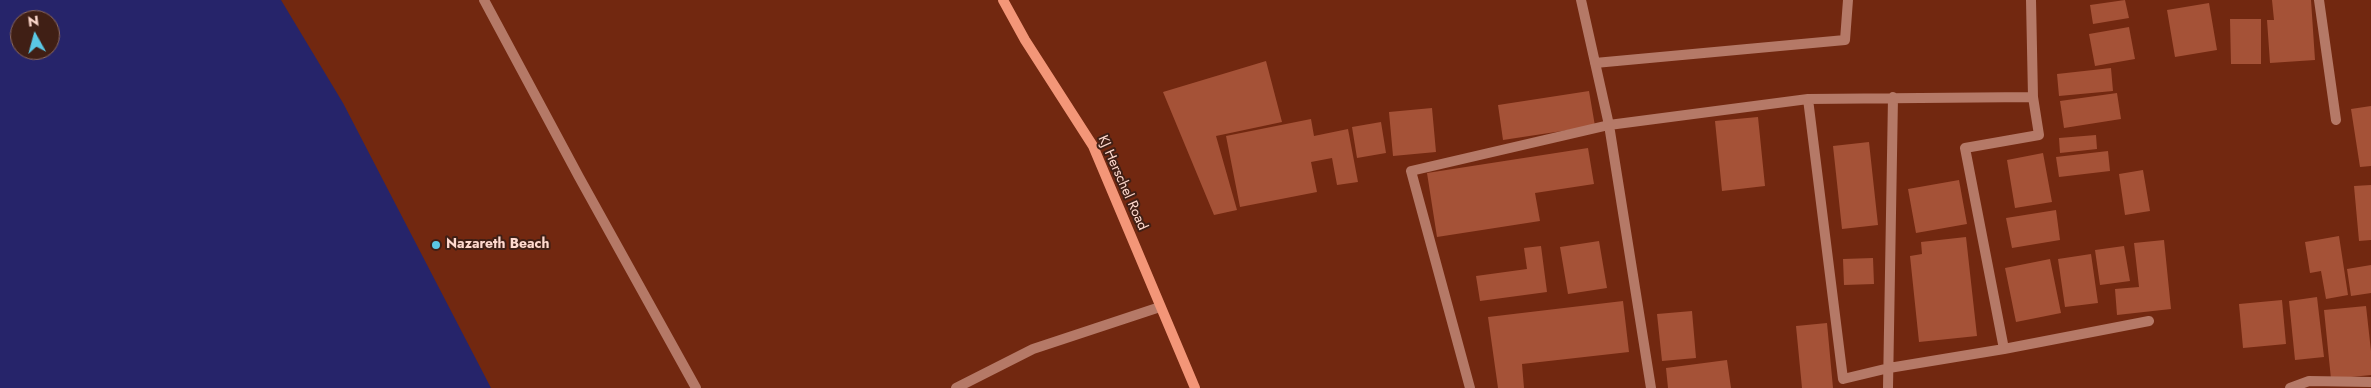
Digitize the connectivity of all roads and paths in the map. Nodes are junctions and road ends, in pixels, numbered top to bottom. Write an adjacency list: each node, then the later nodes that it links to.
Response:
1 (484, 0): 18 (street)
2 (1003, 0): 13 (main road, KJ Herschel Road)
3 (1581, 0): 7 (street)
4 (1848, 0): 7 (street)
5 (2031, 0): 9 (street)
6 (2319, 0): 11 (street)
7 (1595, 63): 12 (street)
8 (1893, 97): 9 (street); 10 (street); 16 (street)
9 (2033, 97): 15 (street)
10 (1808, 99): 12 (street); 16 (street)
11 (2336, 120)
12 (1609, 126): 21 (street); 22 (street)
13 (1160, 307): 19 (street); 20 (main road, KJ Herschel Road)
14 (2149, 321): 15 (street)
15 (2004, 349): 16 (street)
16 (1889, 368): 23 (street)
17 (2371, 382): 24 (street)
18 (696, 388)
19 (956, 388)
20 (1195, 388)
21 (1470, 388)
22 (1650, 388)
23 (1888, 388)
24 (2290, 388)

